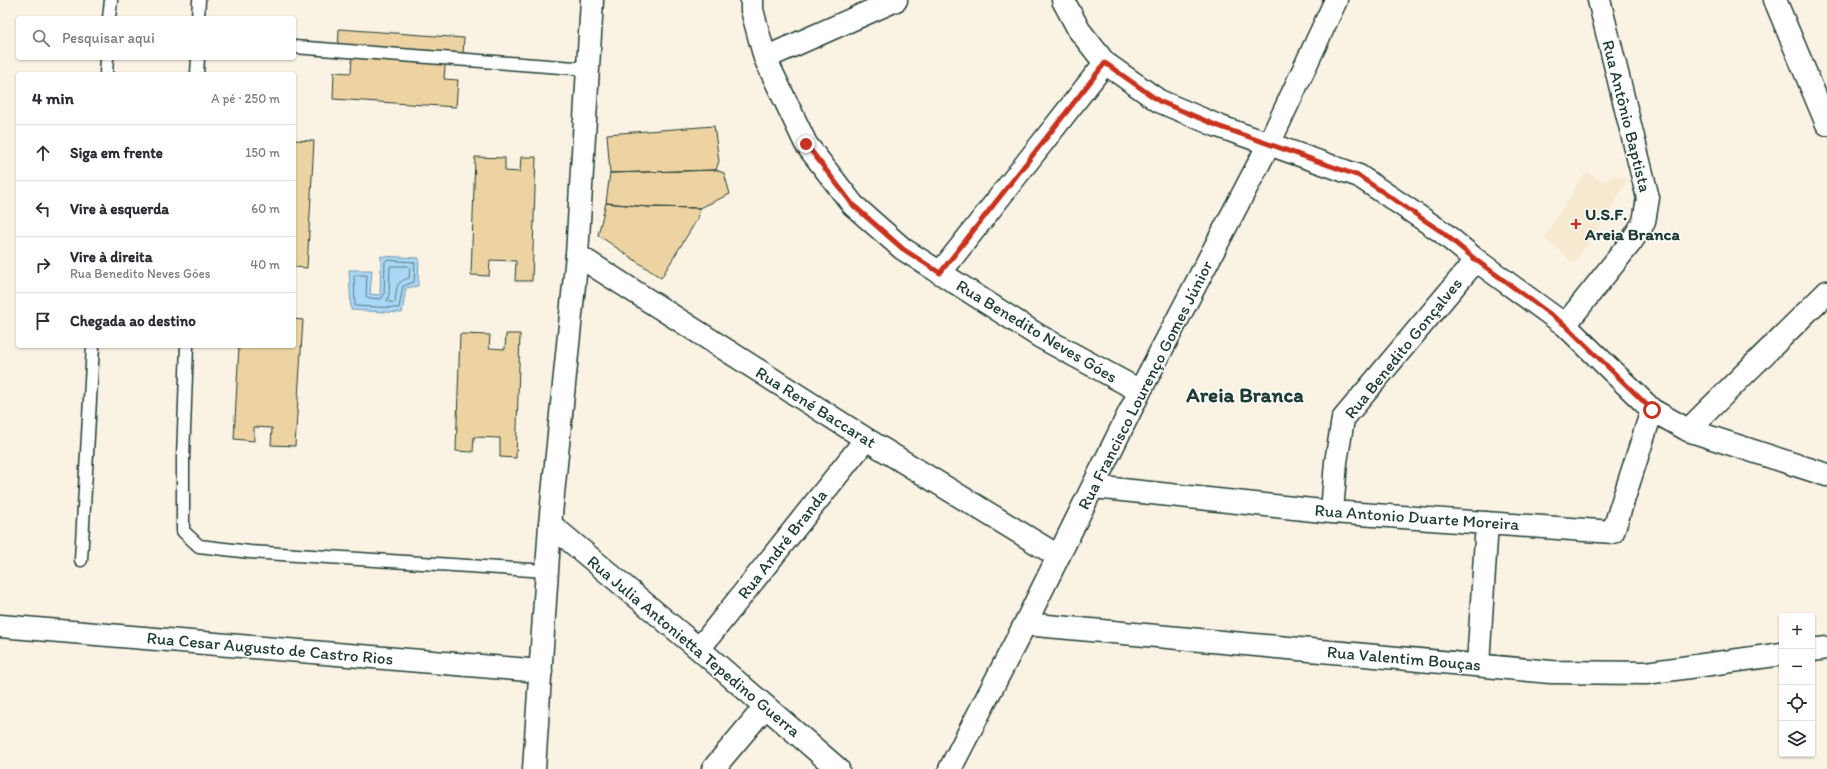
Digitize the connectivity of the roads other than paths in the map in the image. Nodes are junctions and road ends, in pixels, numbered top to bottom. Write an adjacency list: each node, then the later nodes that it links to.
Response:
1 (111, 0): 10 (lane)
2 (199, 0): 11 (lane)
3 (592, 0): 17 (street)
4 (752, 0): 13 (street, Rua Benedito Neves Góes)
5 (896, 0): 13 (street)
6 (1063, 0): 16 (street)
7 (1336, 0): 21 (street, Rua Francisco Lourenço Gomes Júnior)
8 (1599, 0): 26 (street, Rua Antônio Baptista)
9 (1775, 0): 20 (street)
10 (109, 16)
11 (198, 16)
12 (296, 47): 17 (lane)
13 (766, 58): 24 (street, Rua Benedito Neves Góes)
14 (107, 60): 18 (lane)
15 (198, 60): 19 (lane)
16 (1105, 63): 21 (street); 24 (street)
17 (588, 69): 22 (street)
18 (106, 72)
19 (197, 72)
20 (1827, 124)
21 (1269, 144): 23 (street); 29 (street, Rua Francisco Lourenço Gomes Júnior)
22 (577, 255): 32 (street, Rua René Baccarat); 37 (street)
23 (1476, 260): 26 (street); 35 (street, Rua Benedito Gonçalves)
24 (940, 273): 29 (street, Rua Benedito Neves Góes)
25 (1827, 292): 31 (street)
26 (1565, 325): 30 (street)
27 (93, 348): 39 (lane)
28 (187, 348): 40 (lane)
29 (1140, 391): 34 (street, Rua Francisco Lourenço Gomes Júnior)
30 (1652, 410): 31 (street); 36 (street, Rua Antonio Duarte Moreira)
31 (1688, 430): 33 (street)
32 (866, 439): 38 (street, Rua René Baccarat); 44 (street, Rua André Branda)
33 (1827, 475)
34 (1094, 487): 35 (street, Rua Antonio Duarte Moreira); 38 (street, Rua Francisco Lourenço Gomes Júnior)
35 (1332, 512): 36 (street, Rua Antonio Duarte Moreira)
36 (1487, 523): 47 (street)
37 (550, 524): 40 (street); 44 (street, Rua Julia Antonietta Tepedino Guerra)
38 (1058, 556): 41 (street, Rua Francisco Lourenço Gomes Júnior)
39 (81, 560)
40 (547, 571): 48 (street)
41 (1025, 624): 47 (street, Rua Valentim Bouças); 53 (street, Rua Francisco Lourenço Gomes Júnior)
42 (0, 626): 48 (street, Rua Cesar Augusto de Castro Rios)
43 (1827, 648): 45 (street)
44 (699, 649): 49 (street, Rua Julia Antonietta Tepedino Guerra)
45 (1815, 650)
46 (1779, 654): 47 (street, Rua Valentim Bouças)
47 (1478, 665)
48 (541, 670): 50 (street)
49 (765, 707): 51 (street); 52 (street, Rua Julia Antonietta Tepedino Guerra)
50 (534, 769)
51 (713, 769)
52 (838, 769)
53 (950, 769)

